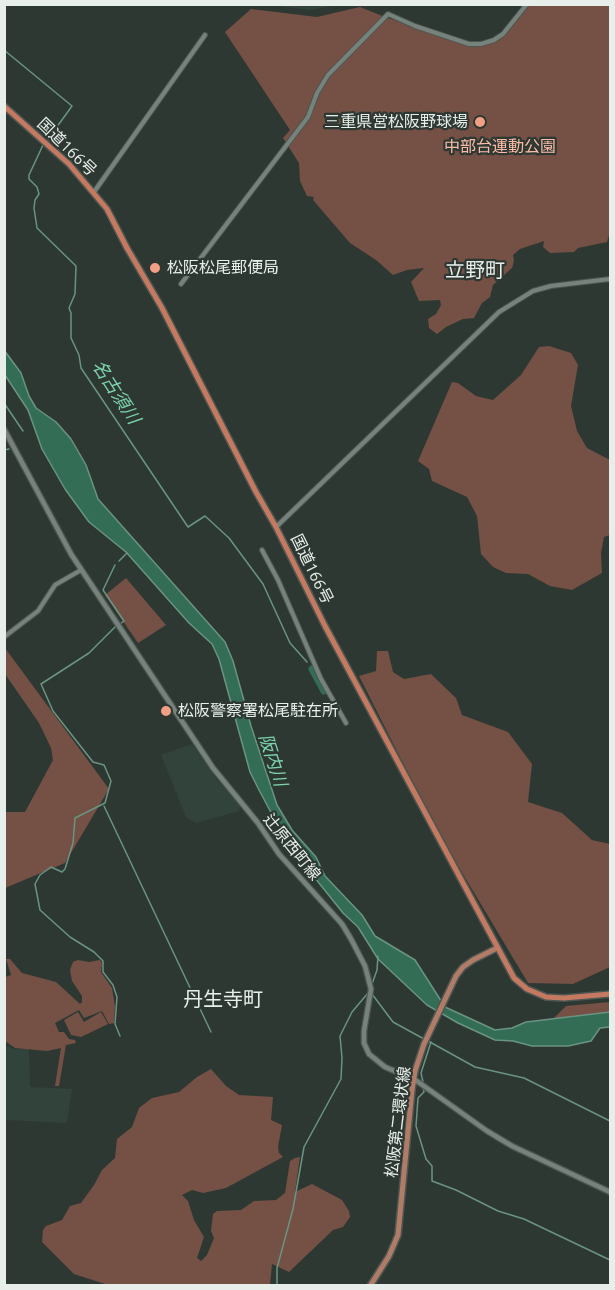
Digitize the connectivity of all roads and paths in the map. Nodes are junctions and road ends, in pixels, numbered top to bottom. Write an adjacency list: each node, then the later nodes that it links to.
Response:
1 (527, 4): 6 (street)
2 (206, 35): 4 (street)
3 (4, 106): 4 (highway, 国道166号)
4 (94, 192): 8 (highway, 国道166号)
5 (610, 279): 8 (street)
6 (181, 284)
7 (4, 429): 10 (main road, 辻原西町線)
8 (276, 527): 13 (highway, 国道166号)
9 (262, 550): 12 (street)
10 (82, 569): 11 (street); 15 (main road, 辻原西町線)
11 (4, 637)
12 (346, 723)
13 (497, 948): 14 (highway, 国道166号); 15 (main road, 松阪第二環状線)
14 (610, 994)
15 (414, 1079): 16 (main road, 辻原西町線); 17 (main road, 松阪第二環状線)
16 (610, 1192)
17 (370, 1286)

